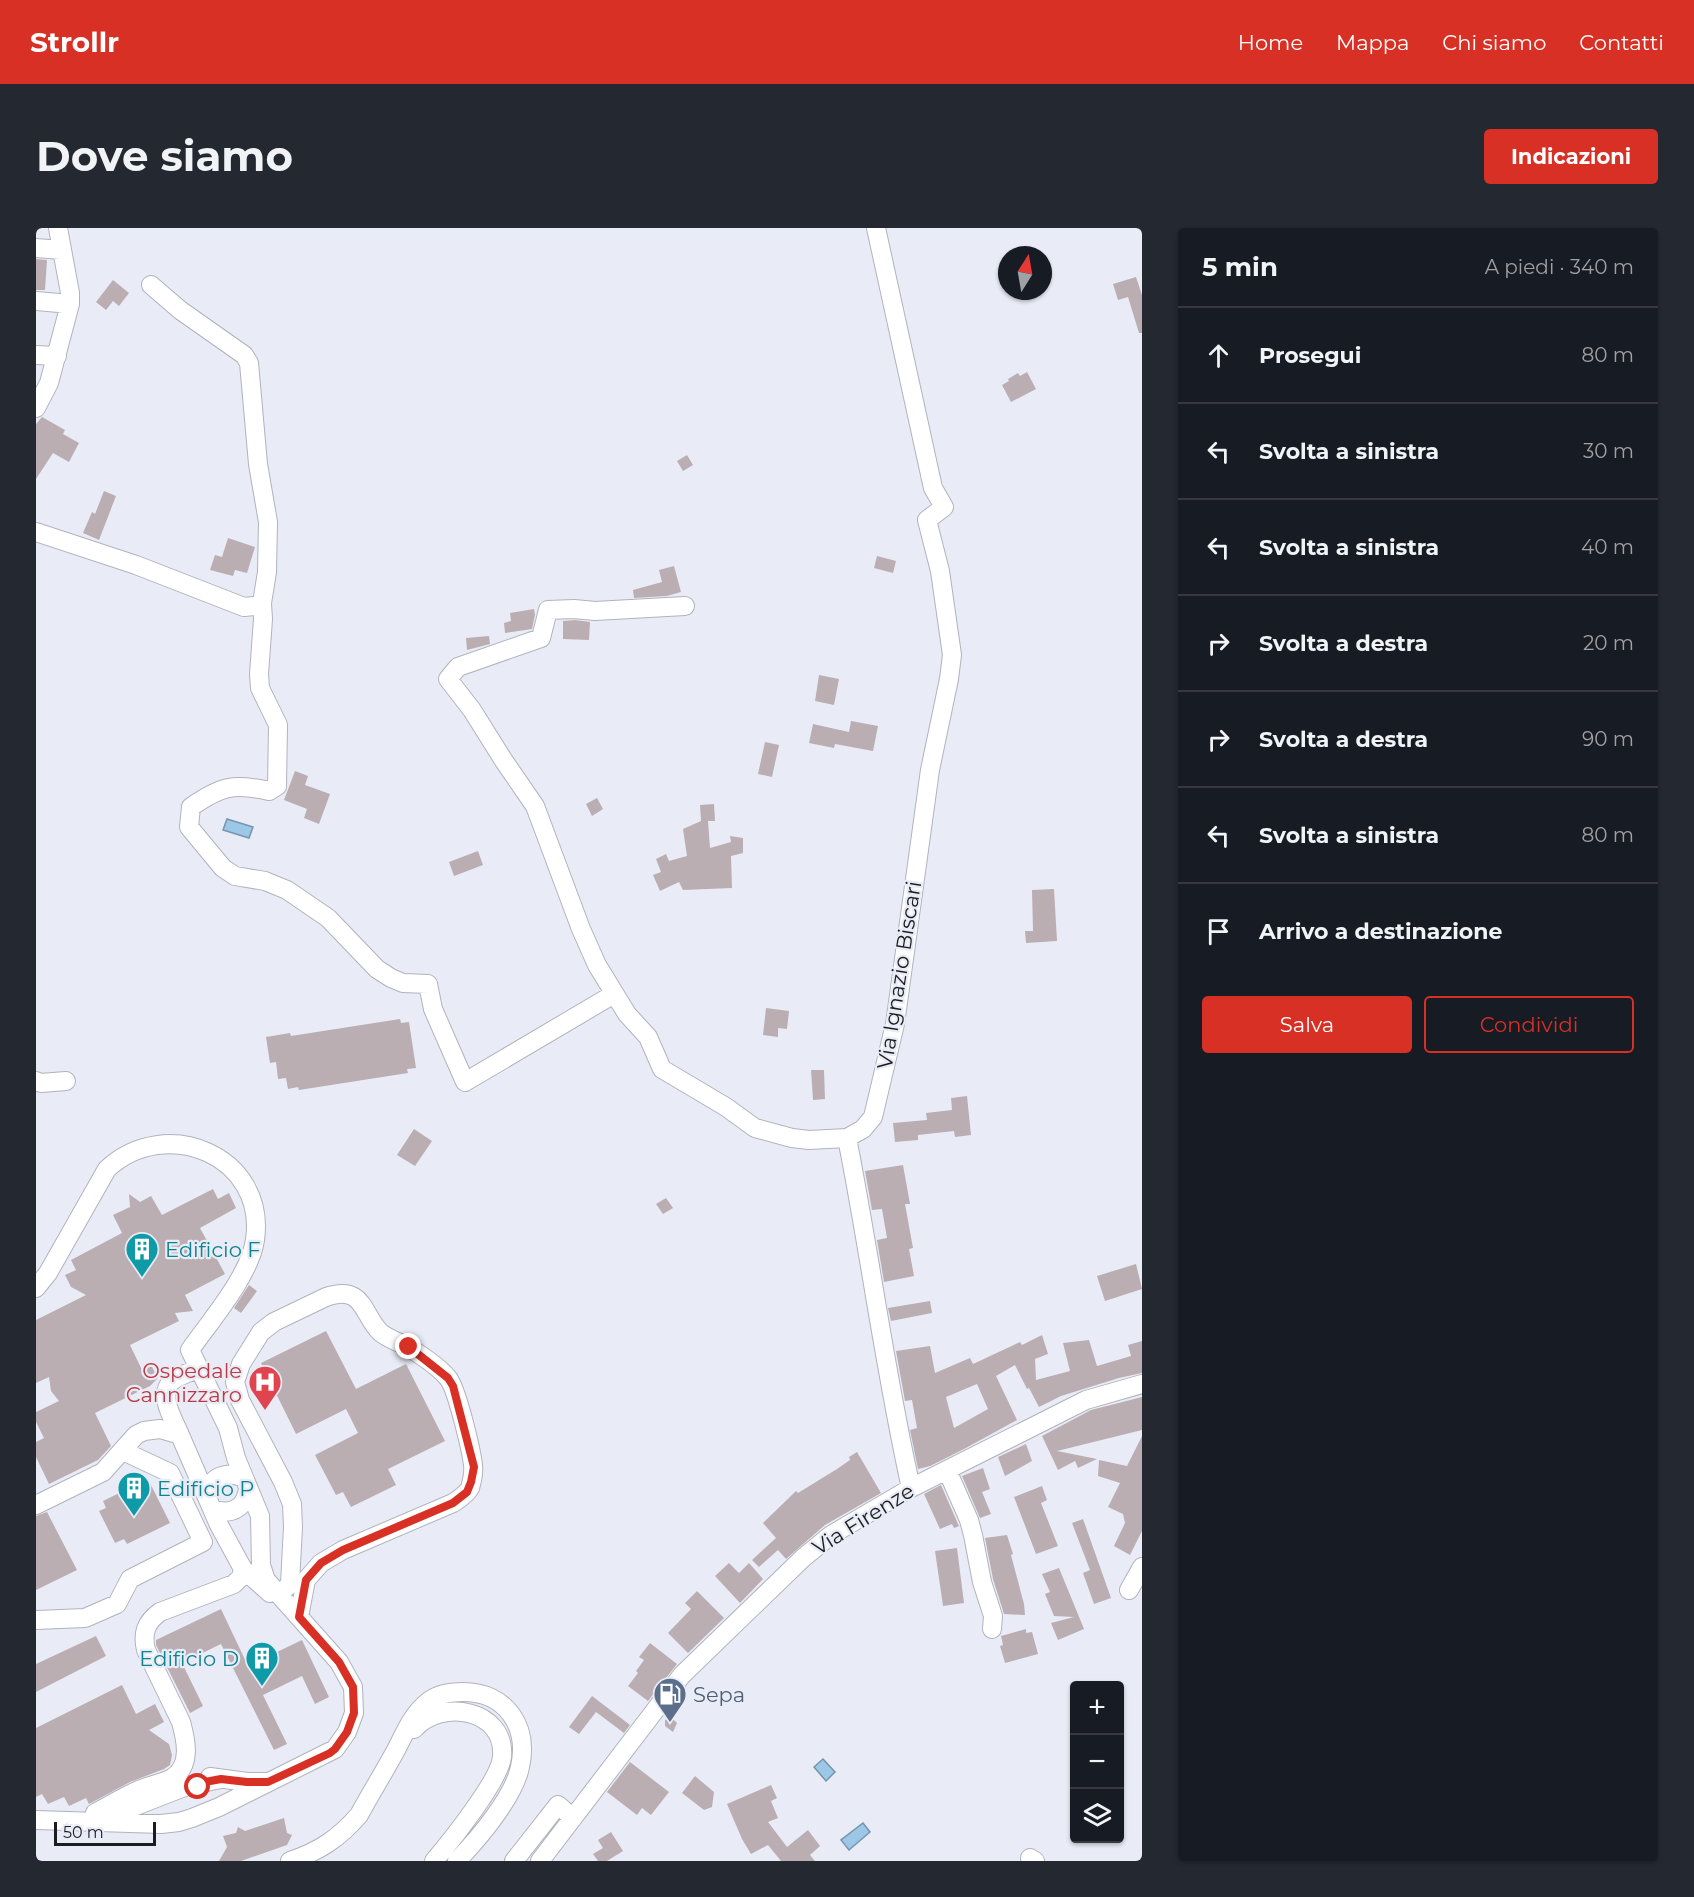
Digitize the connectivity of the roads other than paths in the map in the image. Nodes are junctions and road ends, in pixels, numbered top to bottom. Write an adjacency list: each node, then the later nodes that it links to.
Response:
1 (58, 228): 4 (street)
2 (876, 228): 17 (street, Via Ignazio Biscari)
3 (36, 248): 4 (street)
4 (61, 250): 7 (street)
5 (151, 285): 12 (street)
6 (36, 301): 7 (street)
7 (70, 304): 9 (street)
8 (36, 355): 9 (street)
9 (57, 357): 10 (street)
10 (36, 408)
11 (36, 532): 12 (street)
12 (253, 605): 14 (street)
13 (685, 606): 14 (street)
14 (614, 994): 17 (street)
15 (36, 1081): 16 (street)
16 (66, 1081)
17 (847, 1138): 25 (street)
18 (36, 1288): 19 (street)
19 (198, 1369): 21 (street); 24 (street)
20 (1142, 1384): 23 (street, Via Firenze)
21 (180, 1435): 22 (street); 26 (street)
22 (123, 1451): 27 (street); 34 (street)
23 (947, 1470): 25 (street, Via Firenze); 36 (street)
24 (246, 1483): 26 (street); 26 (street); 29 (street)
25 (911, 1488): 49 (street, Via Firenze)
26 (210, 1502): 29 (street)
27 (36, 1505)
28 (1142, 1567): 31 (street)
29 (251, 1570): 30 (street); 33 (street); 46 (street)
30 (291, 1589): 30 (street); 33 (street)
31 (1129, 1590)
32 (36, 1608): 34 (street)
33 (296, 1613): 41 (street)
34 (64, 1618): 35 (street)
35 (36, 1620)
36 (992, 1629)
37 (511, 1716): 38 (street); 39 (street); 53 (street)
38 (480, 1718): 39 (street); 52 (street)
39 (397, 1749): 51 (street)
40 (222, 1779): 41 (street); 42 (street); 44 (street); 46 (street)
41 (268, 1782): 44 (street)
42 (194, 1784): 43 (street); 47 (street)
43 (154, 1799): 46 (street); 48 (street)
44 (219, 1807): 47 (street)
45 (36, 1812): 46 (street)
46 (97, 1815): 47 (street); 48 (street); 50 (street)
47 (196, 1817): 48 (street)
48 (158, 1818)
49 (573, 1818): 54 (street); 55 (street, Via Firenze)
50 (36, 1820)
51 (291, 1861)
52 (434, 1861)
53 (457, 1861)
54 (514, 1861)
55 (540, 1861)

